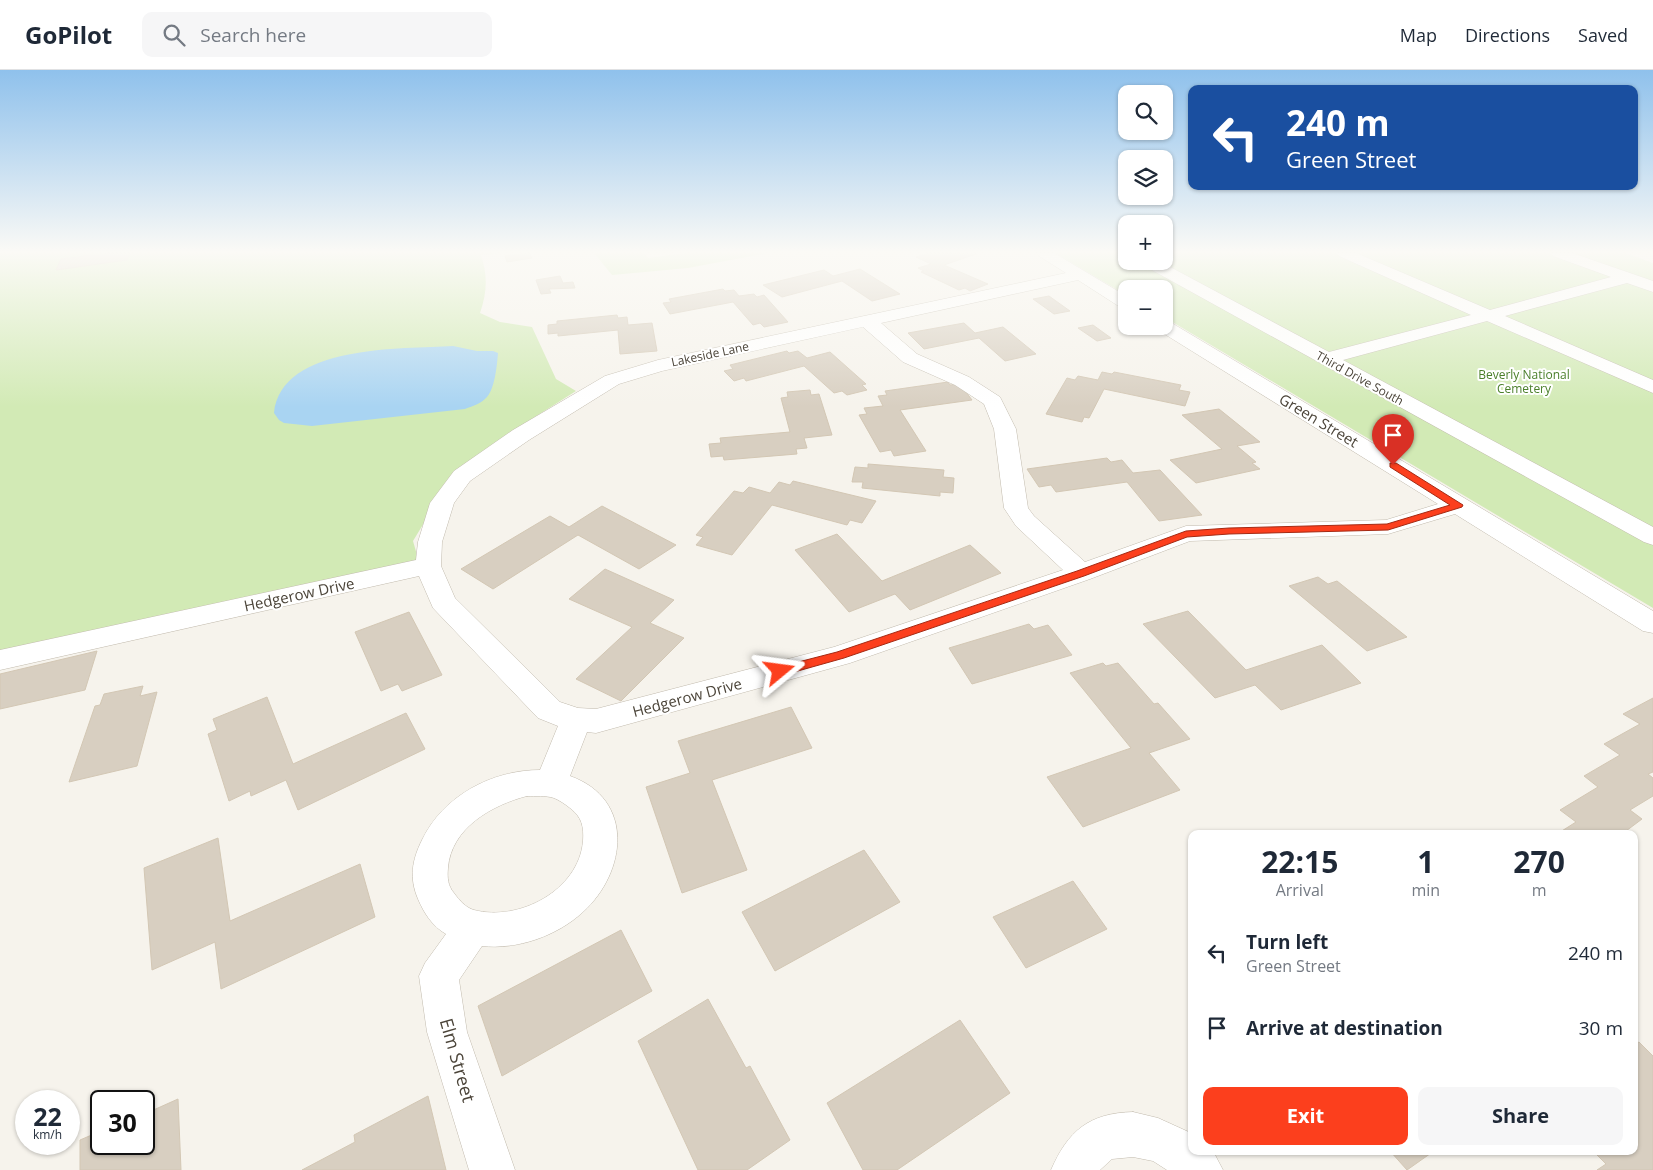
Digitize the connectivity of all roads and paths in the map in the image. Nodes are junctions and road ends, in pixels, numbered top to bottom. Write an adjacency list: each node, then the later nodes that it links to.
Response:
1 (941, 304): 6 (street, Lakeside Lane)
2 (1226, 304): 8 (street, Third Drive South)
3 (1462, 304): 5 (street)
4 (1532, 304): 5 (street)
5 (1489, 316): 8 (street); 9 (street)
6 (866, 320): 12 (street, Lakeside Lane); 13 (street)
7 (1173, 331): 10 (street, Green Street)
8 (1326, 359): 11 (street, Third Drive South)
9 (1653, 387)
10 (1458, 505): 13 (street, Hedgerow Drive); 14 (street, Green Street)
11 (1653, 537)
12 (428, 566): 15 (street, Hedgerow Drive); 16 (street, Hedgerow Drive)
13 (1081, 574): 16 (street, Hedgerow Drive)
14 (1653, 624)
15 (0, 660)
16 (576, 720): 17 (street)
17 (551, 784): 18 (street); 18 (street)
18 (472, 928): 19 (street, Elm Street)
19 (492, 1170)
20 (1074, 1170): 21 (street)
21 (1200, 1170)

